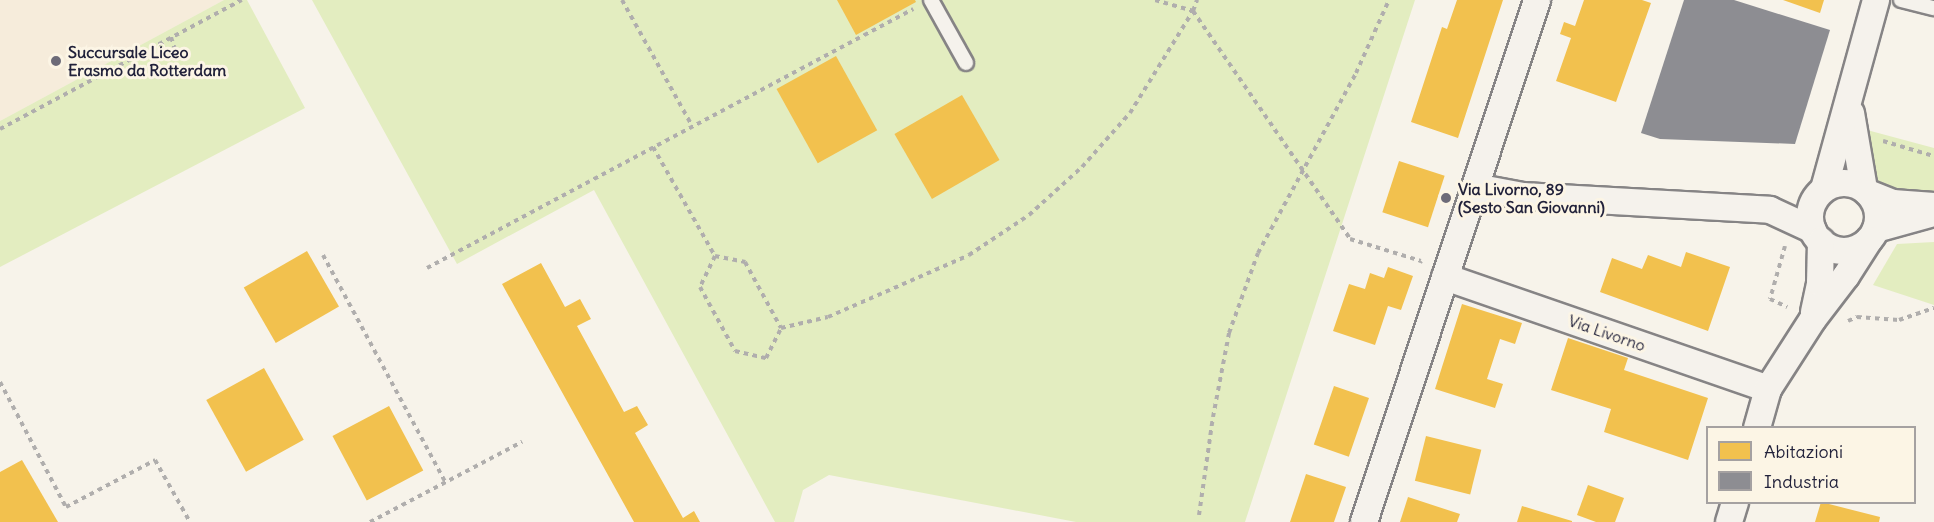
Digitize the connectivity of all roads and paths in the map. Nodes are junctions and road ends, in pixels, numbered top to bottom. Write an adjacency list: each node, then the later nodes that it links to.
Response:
1 (242, 0): 12 (path)
2 (622, 0): 16 (path)
3 (1155, 0): 11 (path)
4 (1197, 0): 11 (path)
5 (1389, 0): 21 (path)
6 (1537, 0): 22 (street)
7 (1876, 0): 15 (street)
8 (1900, 0): 10 (lane)
9 (925, 3): 14 (lane); 16 (path)
10 (1934, 8)
11 (1193, 11): 21 (path); 36 (path)
12 (171, 38): 13 (path); 17 (path)
13 (179, 61)
14 (966, 63)
15 (1850, 101): 23 (street); 24 (street)
16 (692, 126): 19 (path)
17 (0, 129)
18 (1880, 141): 20 (path)
19 (653, 147): 31 (path); 32 (path)
20 (1934, 156)
21 (1302, 172): 33 (path); 43 (path)
22 (1475, 187): 26 (street); 34 (street)
23 (1822, 191): 24 (street); 26 (street); 28 (street)
24 (1866, 191): 25 (street); 29 (street)
25 (1934, 206)
26 (1770, 210): 28 (street)
27 (1934, 213): 29 (street)
28 (1817, 235): 29 (street); 35 (street)
29 (1872, 235): 35 (street)
30 (323, 255): 41 (path)
31 (715, 256): 36 (path); 36 (path)
32 (427, 268)
33 (1418, 271)
34 (1445, 277): 38 (street, Via Livorno); 46 (street)
35 (1813, 318): 38 (street)
36 (781, 328)
37 (0, 382): 44 (path)
38 (1768, 389): 39 (street)
39 (1758, 426)
40 (522, 442): 41 (path)
41 (445, 482): 45 (path)
42 (1734, 504): 47 (street)
43 (1199, 515)
44 (190, 522)
45 (370, 522)
46 (1364, 522)
47 (1730, 522)

